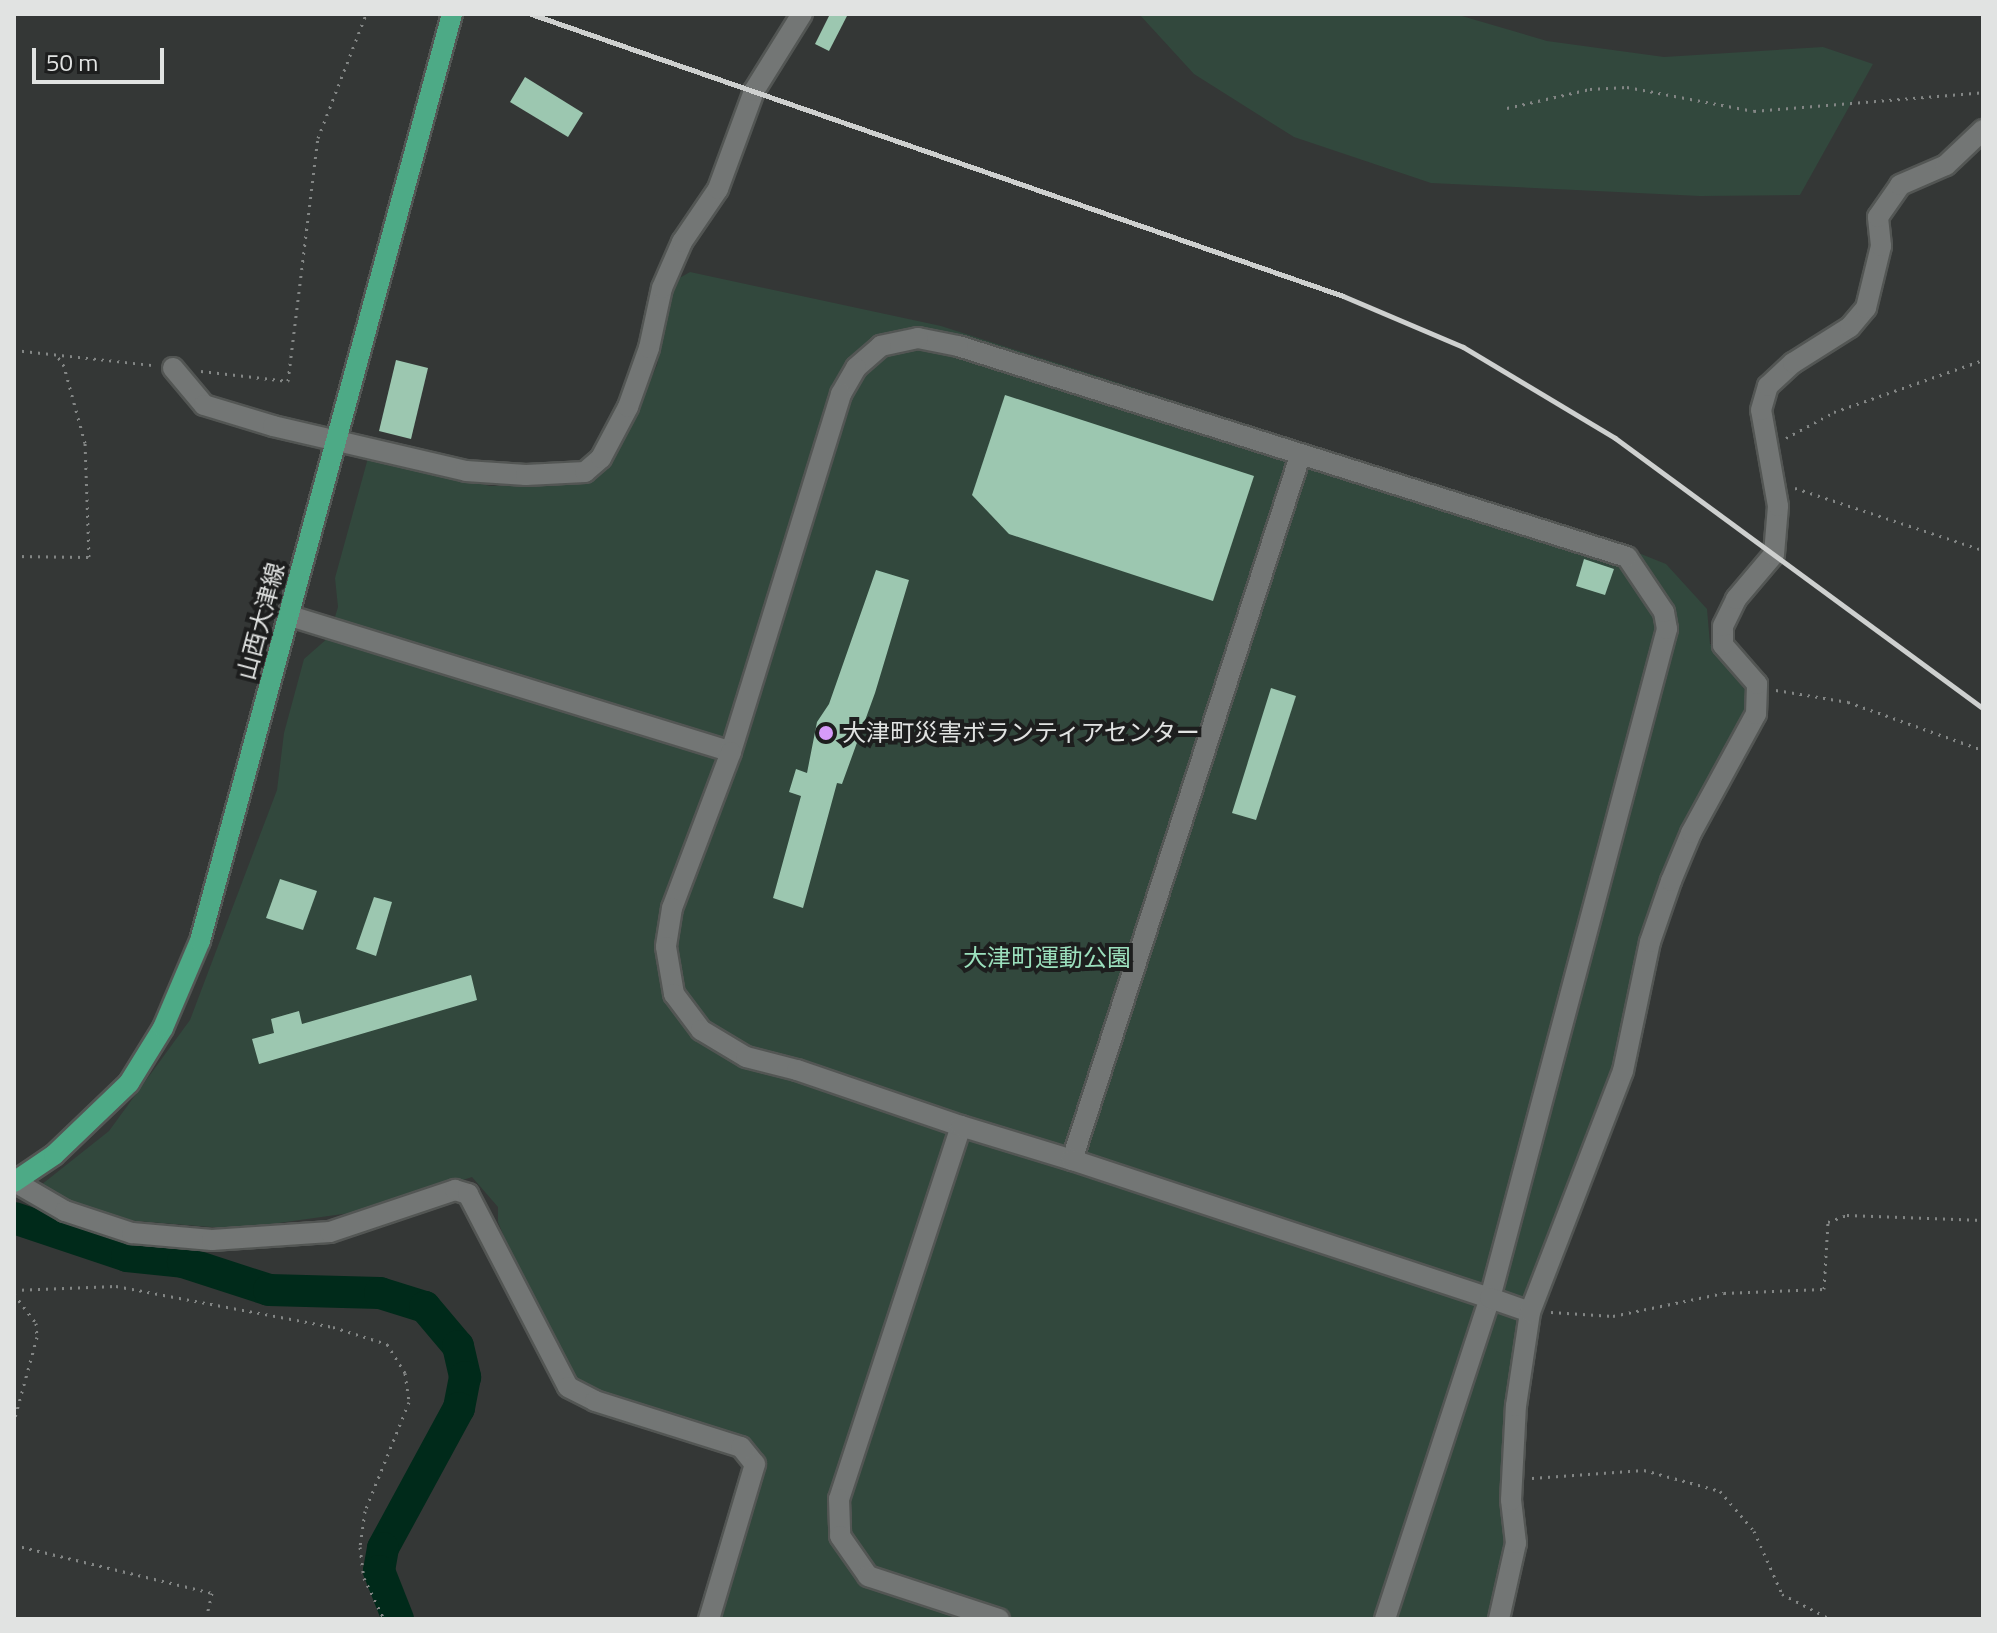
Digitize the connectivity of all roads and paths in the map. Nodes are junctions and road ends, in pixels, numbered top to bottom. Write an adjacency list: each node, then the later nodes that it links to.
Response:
1 (366, 14): 10 (path)
2 (452, 14): 11 (main road, 山西大津線)
3 (802, 14): 11 (street)
4 (1983, 92): 5 (path)
5 (1507, 108)
6 (1983, 130): 12 (street)
7 (14, 350): 8 (path)
8 (55, 354): 10 (path); 16 (path)
9 (1983, 360): 12 (path)
10 (173, 368): 11 (street)
11 (338, 438): 17 (main road, 山西大津線)
12 (1765, 451): 14 (street)
13 (1300, 456): 20 (street); 22 (street); 26 (street)
14 (1772, 481): 15 (path); 18 (street)
15 (1983, 550)
16 (14, 556)
17 (290, 616): 20 (street); 23 (main road, 山西大津線)
18 (1757, 684): 19 (path); 27 (street)
19 (1983, 750)
20 (731, 752): 21 (street)
21 (961, 1126): 22 (street); 34 (street)
22 (1072, 1160): 26 (street)
23 (15, 1182): 33 (street)
24 (1983, 1220): 27 (path)
25 (14, 1292): 28 (path); 32 (path)
26 (1490, 1298): 27 (street); 35 (street)
27 (1530, 1312): 29 (street)
28 (14, 1421)
29 (1512, 1480): 36 (street); 37 (path)
30 (14, 1545): 31 (path)
31 (206, 1619)
32 (384, 1619)
33 (709, 1619)
34 (999, 1619)
35 (1385, 1619)
36 (1499, 1619)
37 (1830, 1619)

